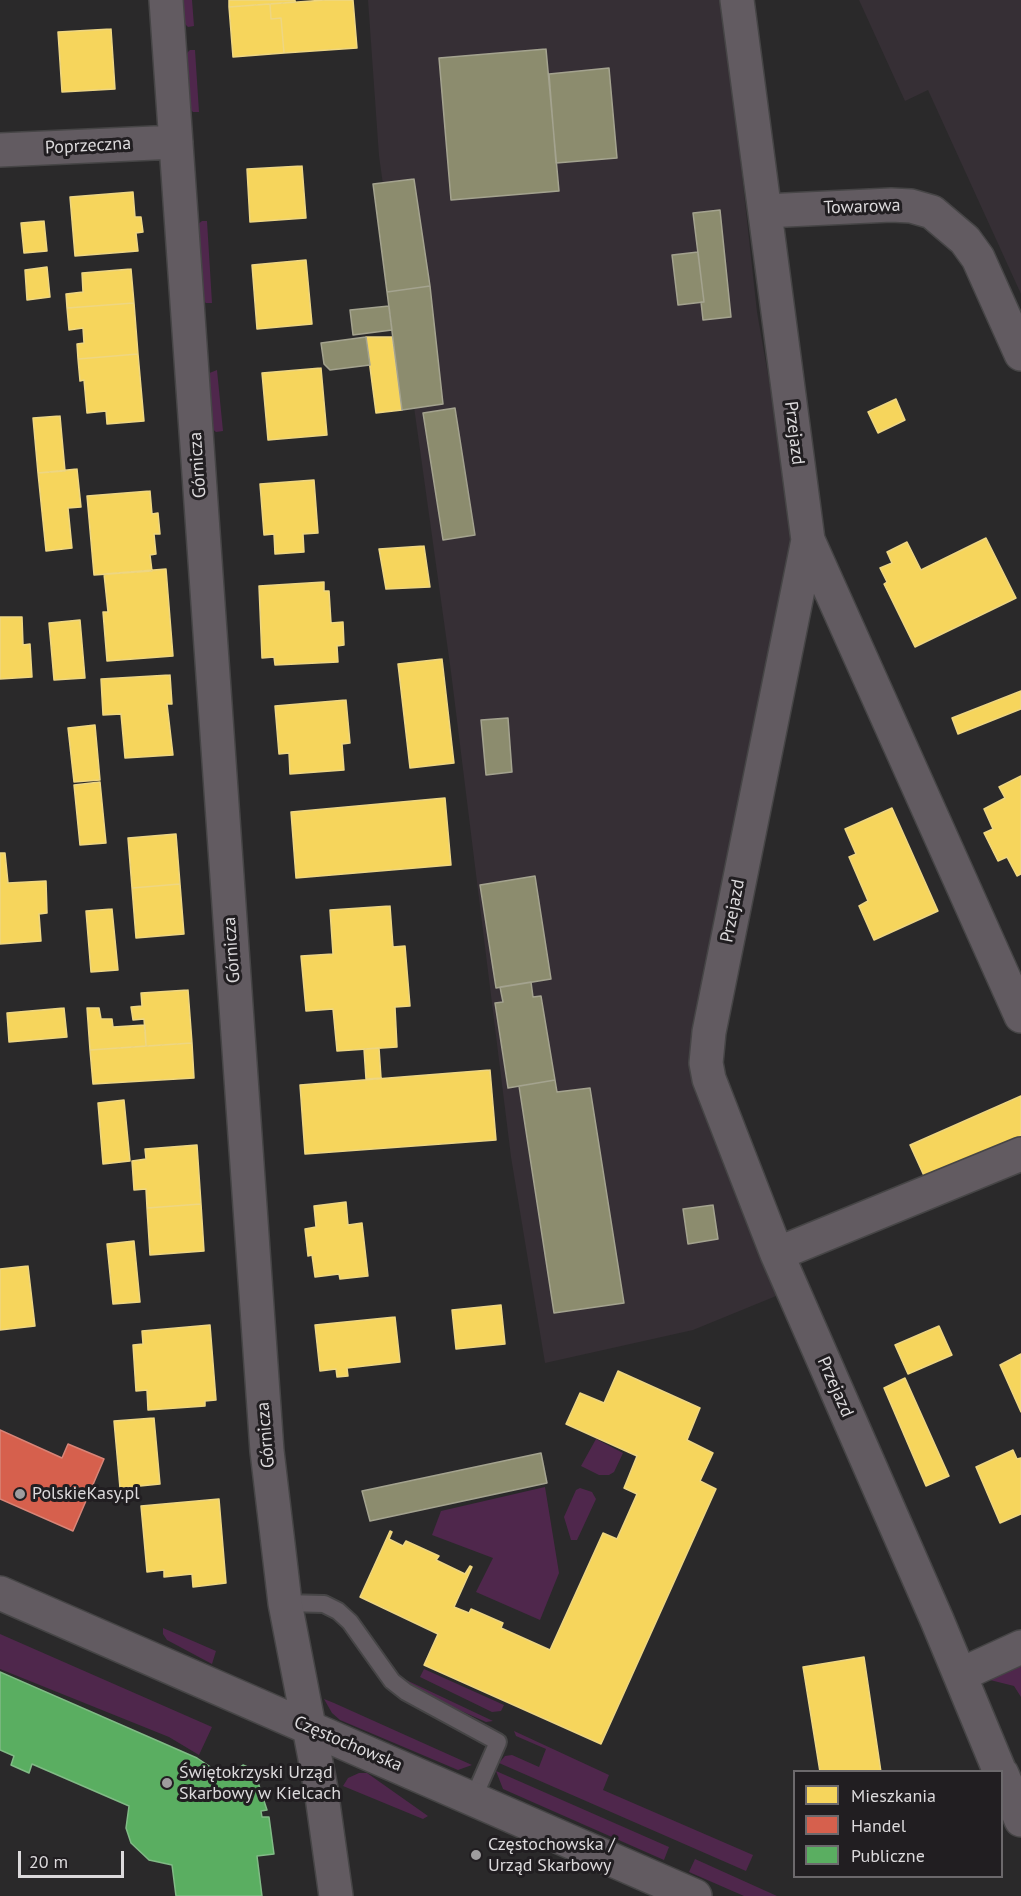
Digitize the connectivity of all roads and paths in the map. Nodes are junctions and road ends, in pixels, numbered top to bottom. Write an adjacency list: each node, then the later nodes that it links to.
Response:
1 (166, 0): 3 (street, Górnicza)
2 (737, 0): 5 (street, Przejazd)
3 (176, 142): 4 (street, Poprzeczna); 12 (street, Górnicza)
4 (0, 150)
5 (765, 211): 6 (street, Towarowa); 7 (street, Przejazd)
6 (1021, 354)
7 (808, 540): 8 (street); 10 (street, Przejazd)
8 (1021, 1016)
9 (1021, 1154): 10 (street)
10 (777, 1254): 14 (street, Przejazd)
11 (0, 1593): 15 (street, Częstochowska)
12 (285, 1603): 15 (street, Górnicza); 18 (lane)
13 (1021, 1647): 14 (street)
14 (960, 1675): 16 (street, Przejazd)
15 (310, 1728): 18 (street, Częstochowska); 20 (street, Górnicza)
16 (1000, 1770)
17 (1003, 1778): 19 (street, Przejazd)
18 (473, 1798): 21 (street, Częstochowska)
19 (1021, 1820)
20 (336, 1896)
21 (695, 1896)

